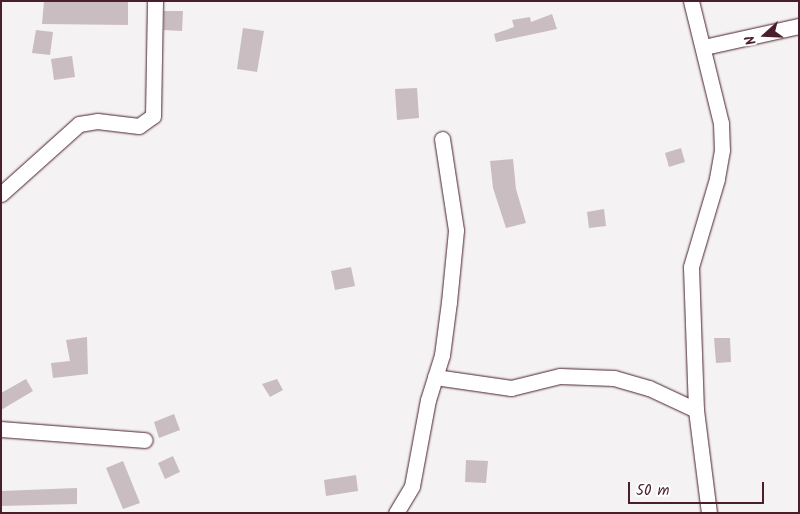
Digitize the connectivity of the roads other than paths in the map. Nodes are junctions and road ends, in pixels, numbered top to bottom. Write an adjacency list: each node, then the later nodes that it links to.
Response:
1 (154, 1): 6 (street)
2 (691, 1): 4 (street)
3 (799, 26): 4 (street)
4 (704, 47): 8 (street)
5 (442, 139): 7 (street)
6 (1, 194)
7 (435, 377): 8 (street); 11 (street)
8 (696, 410): 12 (street)
9 (1, 429): 10 (street)
10 (145, 440)
11 (396, 513)
12 (709, 513)

